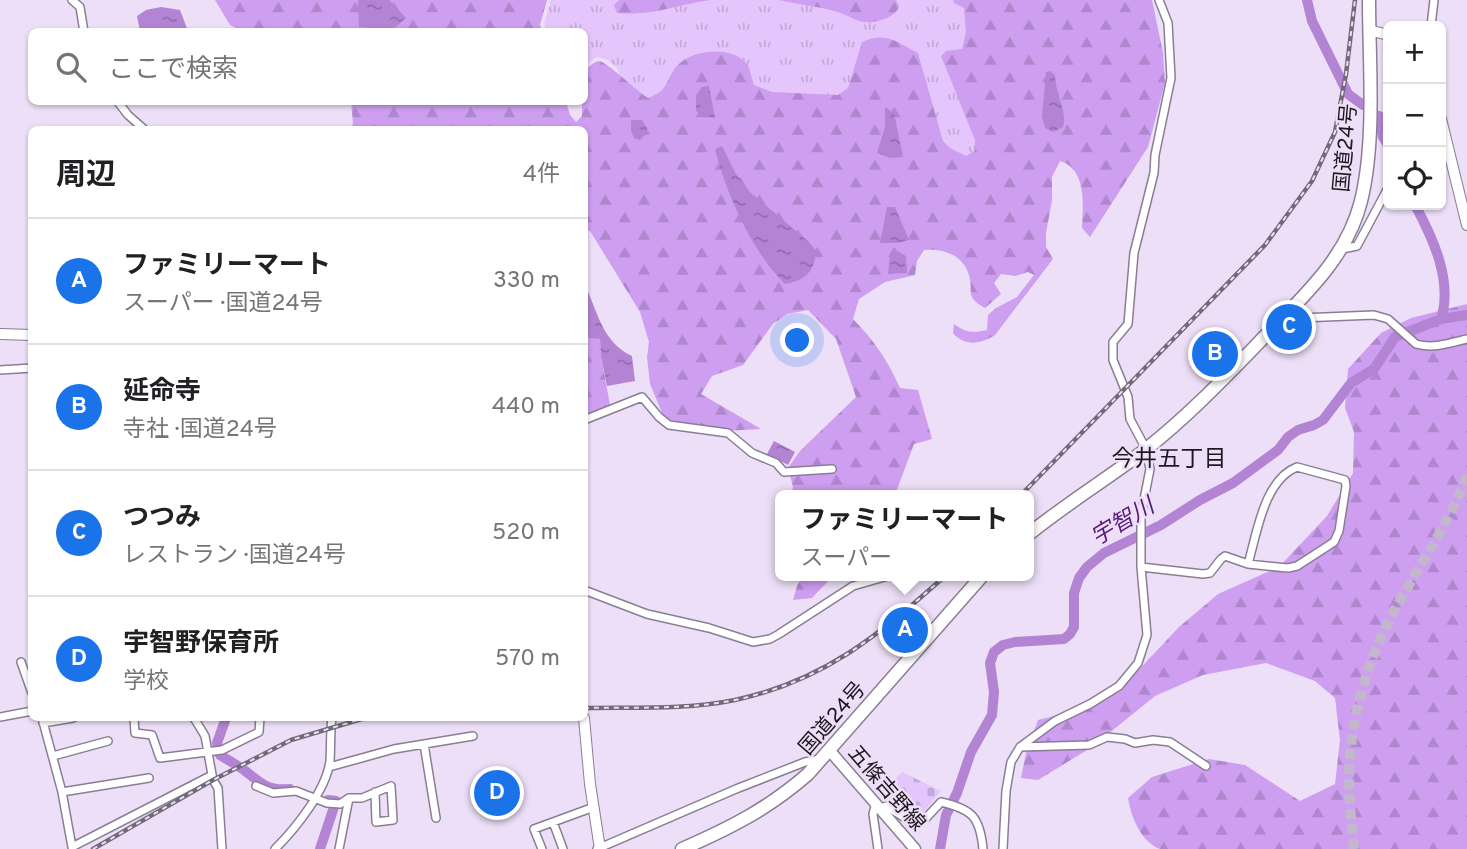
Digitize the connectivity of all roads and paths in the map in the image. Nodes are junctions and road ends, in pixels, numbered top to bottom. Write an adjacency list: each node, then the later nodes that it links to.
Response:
1 (72, 0): 6 (street)
2 (1159, 0): 22 (street)
3 (1369, 0): 7 (highway, 国道24号)
4 (1434, 0): 5 (street)
5 (1432, 21)
6 (83, 28)
7 (1369, 30): 8 (street); 14 (highway, 国道24号)
8 (1383, 34)
9 (120, 105): 10 (street)
10 (140, 126)
11 (1446, 139): 13 (street)
12 (1383, 197): 14 (street)
13 (1467, 225)
14 (1342, 249): 15 (highway, 国道24号)
15 (1278, 323): 18 (street); 22 (highway, 国道24号)
16 (0, 334): 17 (street)
17 (28, 335)
18 (1467, 340)
19 (28, 368): 20 (street)
20 (0, 370)
21 (588, 417): 23 (street)
22 (1146, 449): 24 (highway, 国道24号); 26 (street)
23 (832, 469)
24 (1034, 530)
25 (1248, 564): 25 (street); 26 (street)
26 (1141, 567): 43 (street)
27 (870, 581): 29 (street)
28 (976, 581): 45 (highway, 国道24号)
29 (588, 592)
30 (21, 662): 31 (street)
31 (28, 682)
32 (28, 712): 33 (street)
33 (0, 717)
34 (42, 721): 46 (street)
35 (134, 721): 44 (street)
36 (196, 721): 44 (street)
37 (260, 721): 44 (street)
38 (332, 721): 48 (street)
39 (583, 721): 57 (street)
40 (473, 736): 42 (street)
41 (108, 741): 46 (street)
42 (424, 744): 48 (street); 58 (street)
43 (1020, 747): 47 (street); 70 (street)
44 (215, 751): 49 (street)
45 (826, 755): 56 (main road, 五條吉野線); 65 (street); 66 (highway, 国道24号)
46 (53, 756): 52 (street)
47 (1206, 766)
48 (329, 767): 54 (street)
49 (212, 775): 52 (street); 60 (street)
50 (149, 778): 52 (street)
51 (256, 786): 54 (street)
52 (62, 792)
53 (375, 792): 53 (street); 55 (street)
54 (315, 798): 55 (street); 61 (street)
55 (349, 798): 62 (street)
56 (878, 806): 67 (street); 68 (main road, 五條吉野線); 69 (street)
57 (594, 807): 59 (street); 65 (street)
58 (436, 818)
59 (553, 822): 63 (street); 64 (street)
60 (222, 849)
61 (275, 849)
62 (339, 849)
63 (542, 849)
64 (563, 849)
65 (599, 849)
66 (682, 849)
67 (878, 849)
68 (915, 849)
69 (984, 849)
70 (1003, 849)

